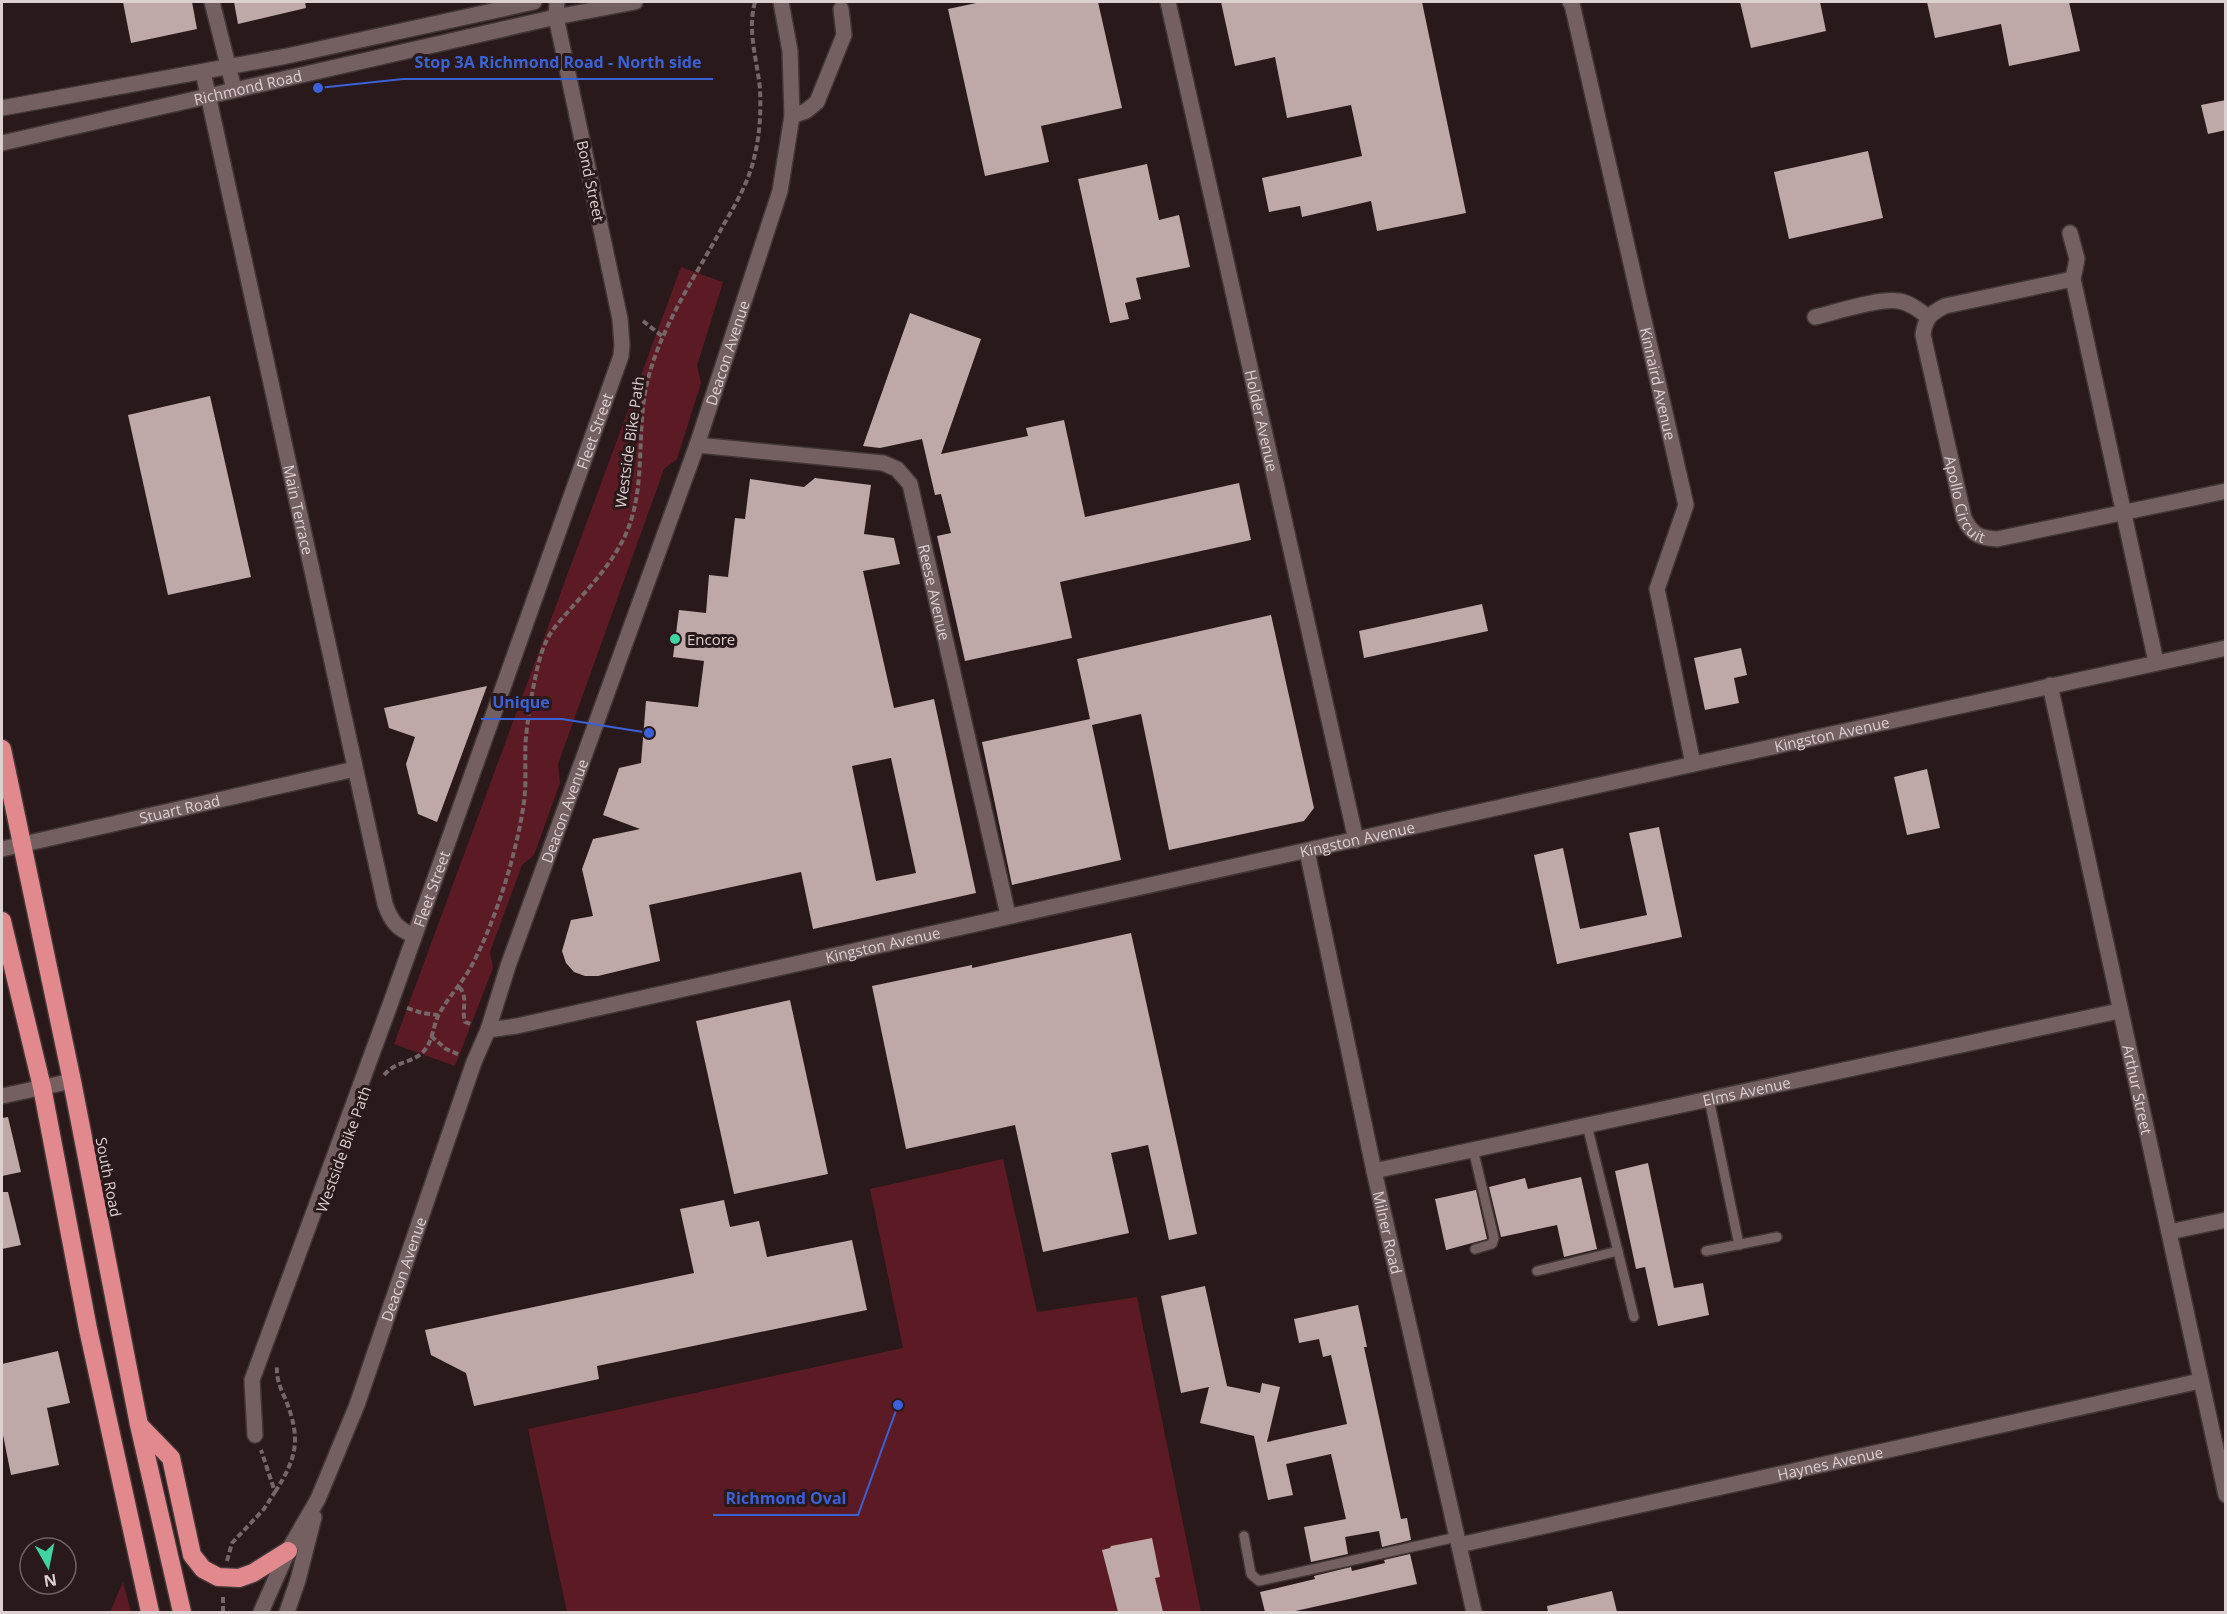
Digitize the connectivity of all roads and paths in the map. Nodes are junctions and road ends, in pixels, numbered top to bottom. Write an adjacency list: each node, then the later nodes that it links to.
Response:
1 (212, 2): 10 (street)
2 (534, 2): 10 (street, Richmond Road)
3 (635, 2): 8 (street, Richmond Road)
4 (755, 2): 22 (path, Westside Bike Path)
5 (781, 2): 15 (street, Deacon Avenue)
6 (1168, 2): 33 (street, Holder Avenue)
7 (1570, 2): 31 (street, Kinnaird Avenue)
8 (557, 9): 12 (street, Richmond Road); 23 (street, Bond Street)
9 (841, 9): 15 (street)
10 (229, 67): 11 (street, Richmond Road); 12 (street)
11 (203, 72): 13 (street, Main Terrace); 14 (street, Richmond Road)
12 (234, 89): 13 (street, Richmond Road)
13 (208, 96): 16 (street, Richmond Road); 32 (street, Main Terrace)
14 (2, 108)
15 (792, 116): 24 (street, Deacon Avenue)
16 (2, 143)
17 (2070, 233): 18 (street)
18 (2073, 279): 20 (street); 26 (street)
19 (1815, 317): 20 (street)
20 (1928, 317): 26 (street, Apollo Circuit)
21 (643, 321): 22 (path)
22 (663, 336): 40 (path, Westside Bike Path)
23 (622, 345): 39 (street, Fleet Street)
24 (697, 445): 37 (street, Reese Avenue); 44 (street, Deacon Avenue)
25 (2226, 491): 26 (street)
26 (2123, 512): 28 (street)
27 (2226, 648): 28 (street, Kingston Avenue)
28 (2156, 662): 29 (street, Kingston Avenue)
29 (2050, 685): 31 (street, Kingston Avenue); 42 (street, Arthur Street)
30 (2, 749): 34 (highway, South Road)
31 (1693, 764): 33 (street, Kingston Avenue)
32 (355, 769): 34 (street, Stuart Road); 39 (street, Main Terrace)
33 (1356, 840): 36 (street, Kingston Avenue)
34 (23, 845): 35 (street, Stuart Road); 47 (highway, South Road)
35 (2, 849)
36 (1307, 851): 37 (street, Kingston Avenue); 54 (street, Milner Road)
37 (1008, 915): 44 (street, Kingston Avenue)
38 (2, 921): 49 (highway)
39 (413, 935): 41 (street, Fleet Street)
40 (459, 987): 43 (path, Westside Bike Path); 44 (path)
41 (391, 1002): 43 (path); 67 (street, Fleet Street)
42 (2119, 1011): 51 (street, Elms Avenue); 56 (street, Arthur Street)
43 (438, 1015): 45 (path, Westside Bike Path)
44 (488, 1030): 46 (street, Deacon Avenue)
45 (431, 1036): 46 (path); 48 (path, Westside Bike Path)
46 (474, 1062): 70 (street, Deacon Avenue)
47 (72, 1081): 49 (street); 66 (highway, South Road)
48 (379, 1083)
49 (42, 1087): 50 (street); 75 (highway)
50 (2, 1096)
51 (1709, 1099): 52 (street, Elms Avenue); 58 (lane)
52 (1587, 1125): 53 (street, Elms Avenue); 60 (lane)
53 (1473, 1149): 54 (street, Elms Avenue); 59 (lane)
54 (1374, 1171): 72 (street, Milner Road)
55 (2226, 1220): 56 (street)
56 (2169, 1232): 65 (street, Arthur Street)
57 (1777, 1237): 58 (lane)
58 (1739, 1245): 61 (lane)
59 (1474, 1249)
60 (1618, 1251): 62 (lane); 63 (lane)
61 (1706, 1251)
62 (1537, 1271)
63 (1634, 1317)
64 (278, 1362): 68 (path)
65 (2200, 1381): 69 (street, Arthur Street); 72 (street, Haynes Avenue)
66 (139, 1425): 74 (highway); 76 (highway, South Road)
67 (255, 1435): 68 (path)
68 (275, 1492): 74 (path)
69 (2226, 1495)
70 (318, 1499): 73 (street, Deacon Avenue); 79 (street, Deacon Avenue)
71 (1244, 1536): 72 (lane)
72 (1458, 1541): 80 (street, Milner Road)
73 (288, 1551): 74 (highway); 78 (street, Deacon Avenue)
74 (224, 1578): 77 (path)
75 (150, 1612)
76 (182, 1612)
77 (223, 1612)
78 (261, 1612)
79 (287, 1612)
80 (1474, 1612)

